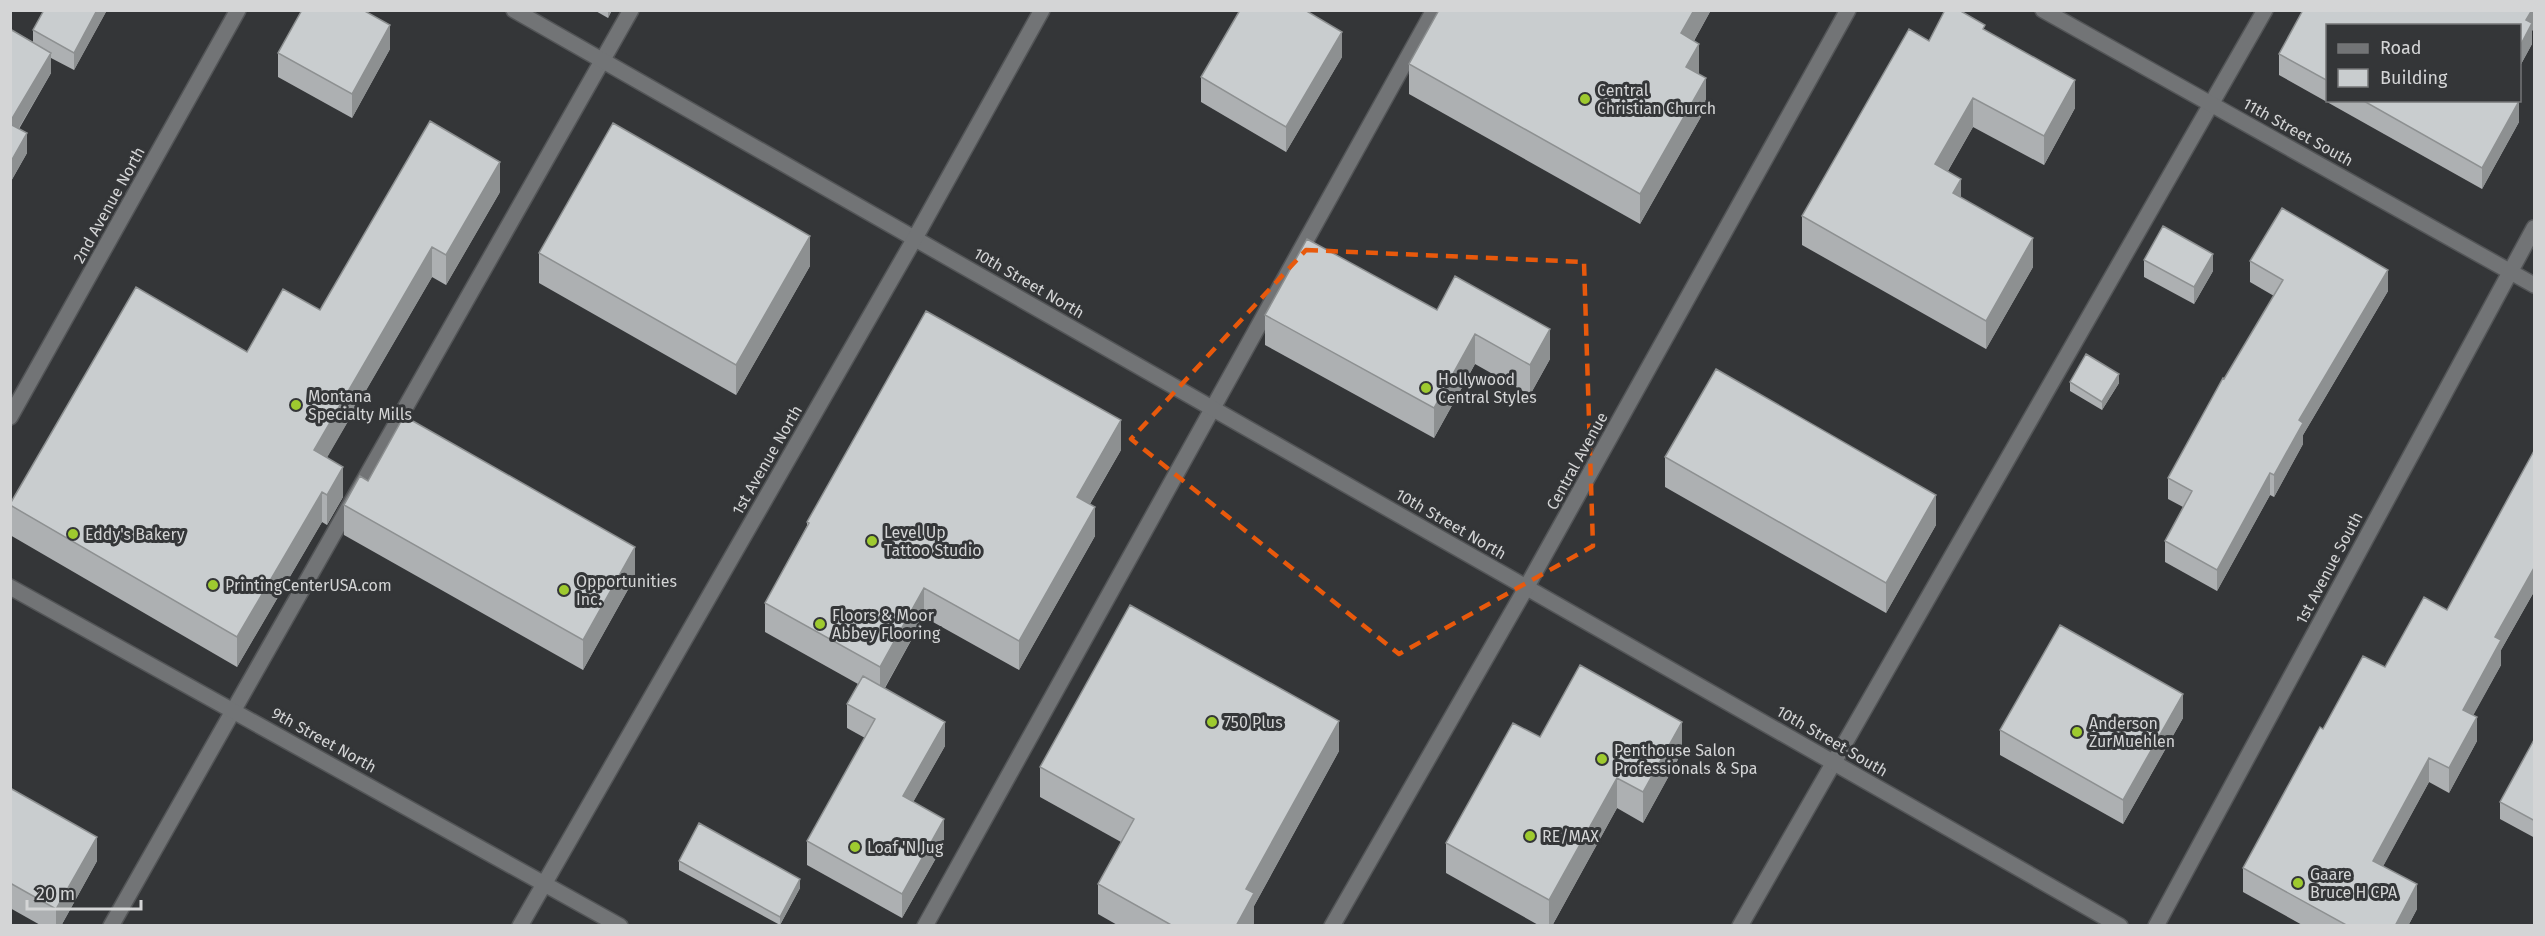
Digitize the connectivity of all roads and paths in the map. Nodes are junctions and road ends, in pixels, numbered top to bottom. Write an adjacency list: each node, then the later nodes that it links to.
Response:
1 (238, 10): 16 (street, 2nd Avenue North)
2 (514, 10): 9 (street, 10th Street North)
3 (632, 10): 9 (street)
4 (1042, 10): 12 (street, 1st Avenue North)
5 (1434, 10): 15 (street)
6 (1848, 10): 18 (street, Central Avenue)
7 (2043, 10): 10 (street, 11th Street South)
8 (2265, 10): 10 (street)
9 (603, 61): 12 (street, 10th Street North); 19 (street)
10 (2212, 105): 13 (street, 11th Street South); 20 (street)
11 (2535, 228): 13 (street, 1st Avenue South)
12 (915, 238): 15 (street, 10th Street North); 21 (street, 1st Avenue North)
13 (2510, 271): 14 (street, 11th Street South); 29 (street, 1st Avenue South)
14 (2535, 285)
15 (1212, 408): 18 (street, 10th Street North); 25 (street)
16 (10, 417)
17 (10, 587): 19 (street, 9th Street North)
18 (1526, 588): 20 (street, 10th Street South); 26 (street, Central Avenue)
19 (233, 710): 21 (street, 9th Street North); 22 (street)
20 (1833, 762): 27 (street); 28 (street, 10th Street South)
21 (544, 883): 23 (street, 1st Avenue North); 24 (street, 9th Street North)
22 (111, 926)
23 (520, 926)
24 (620, 926)
25 (925, 926)
26 (1332, 926)
27 (1740, 926)
28 (2120, 926)
29 (2156, 926)

